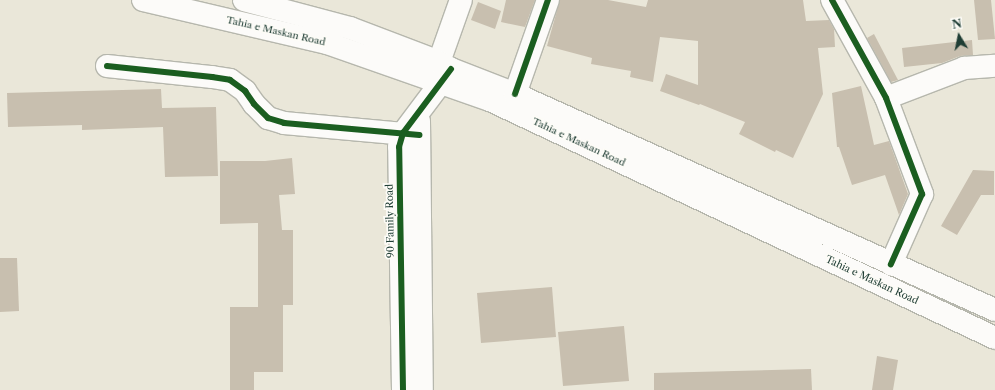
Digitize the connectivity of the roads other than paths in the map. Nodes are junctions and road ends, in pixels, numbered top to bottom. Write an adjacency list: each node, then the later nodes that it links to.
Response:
1 (144, 0): 8 (main road, Tahia e Maskan Road)
2 (244, 0): 8 (main road, Tahia e Maskan Road)
3 (461, 0): 8 (main road, 90 Family Road)
4 (548, 0): 9 (main road)
5 (832, 0): 10 (main road)
6 (107, 66): 11 (main road)
7 (995, 66): 10 (main road)
8 (443, 71): 9 (main road, Tahia e Maskan Road); 11 (main road, 90 Family Road); 14 (main road, Tahia e Maskan Road)
9 (515, 94): 12 (main road, Tahia e Maskan Road)
10 (886, 98): 12 (main road)
11 (411, 134): 15 (main road, 90 Family Road); 16 (main road)
12 (891, 264): 13 (main road, Tahia e Maskan Road)
13 (995, 310)
14 (995, 338)
15 (403, 390)
16 (422, 390)

